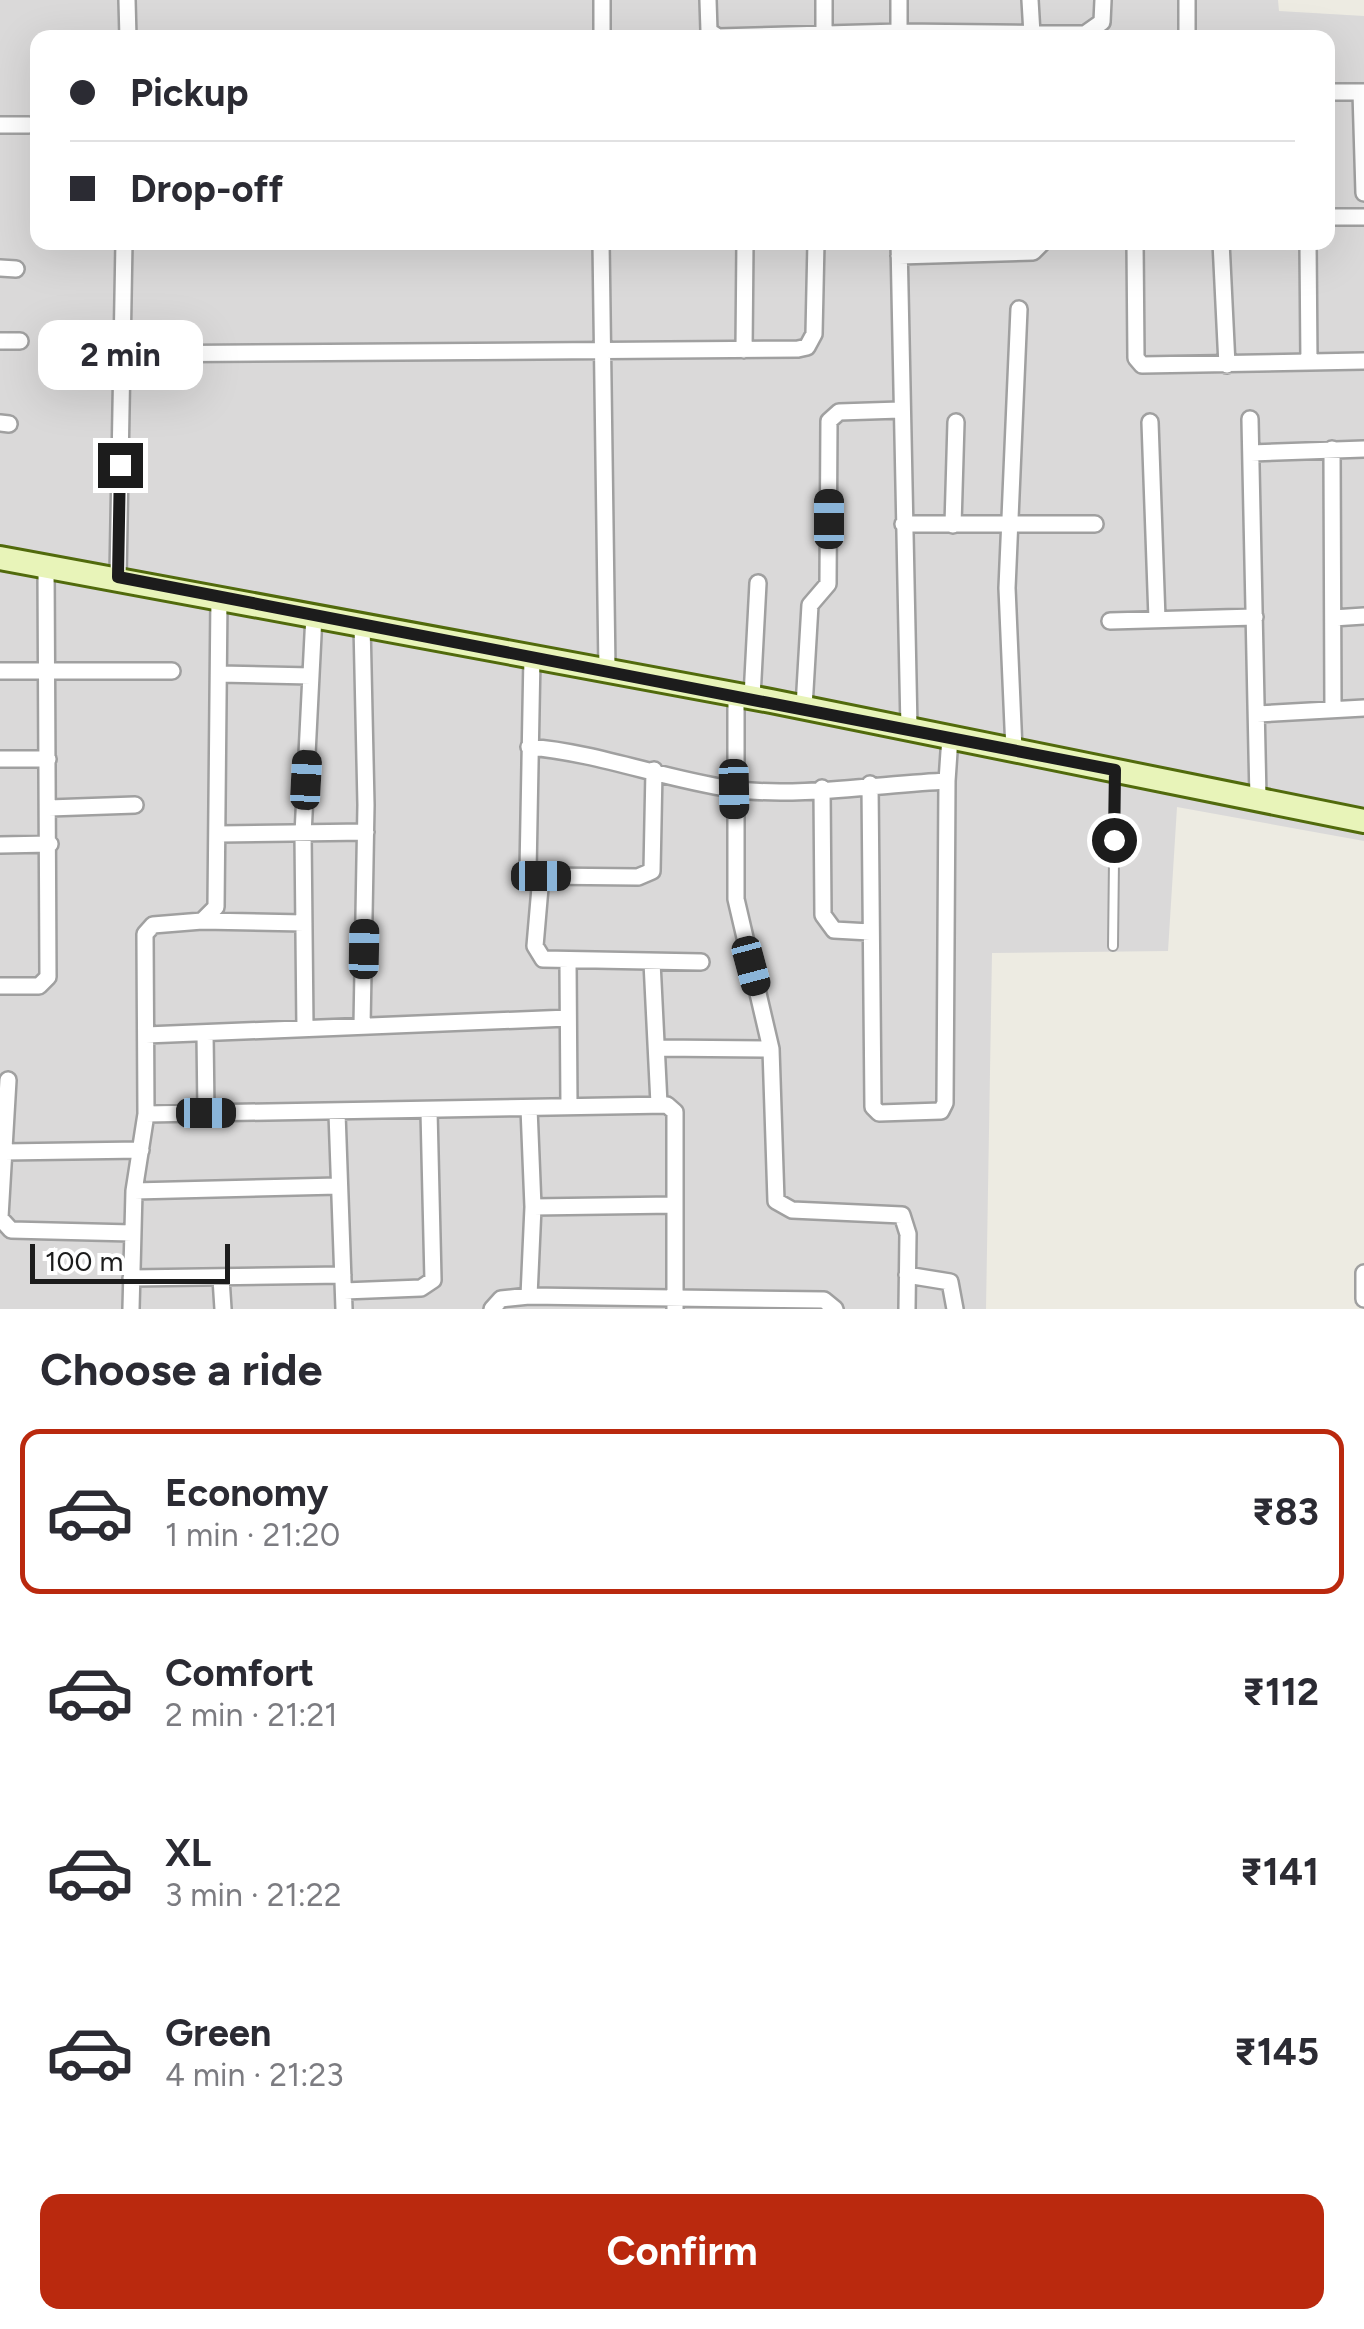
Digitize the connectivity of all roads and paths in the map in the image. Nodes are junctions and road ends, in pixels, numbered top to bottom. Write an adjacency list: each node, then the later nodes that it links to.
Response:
1 (127, 0): 9 (street)
2 (602, 0): 10 (street)
3 (708, 0): 11 (street)
4 (824, 0): 12 (street)
5 (899, 0): 13 (street)
6 (1030, 0): 14 (street)
7 (1104, 0): 15 (street)
8 (1187, 0): 16 (street)
9 (128, 30)
10 (602, 30)
11 (710, 30)
12 (824, 30)
13 (900, 30)
14 (1032, 30)
15 (1095, 30)
16 (1187, 30)
17 (1335, 92): 18 (street)
18 (1363, 92): 21 (street)
19 (29, 125): 20 (street)
20 (0, 126)
21 (1364, 193)
22 (1335, 217): 23 (street)
23 (1364, 217)
24 (124, 250): 37 (street)
25 (602, 250): 36 (street)
26 (744, 250): 35 (street)
27 (816, 250): 35 (street)
28 (899, 250): 41 (street)
29 (1135, 250): 40 (street)
30 (1221, 250): 40 (street)
31 (1308, 250): 39 (street)
32 (1019, 309): 51 (street)
33 (0, 341): 34 (street)
34 (20, 341)
35 (744, 350): 36 (street)
36 (602, 353): 37 (street); 66 (street)
37 (121, 354): 54 (street)
38 (1364, 361): 39 (street)
39 (1309, 362): 40 (street)
40 (1227, 365)
41 (900, 410): 48 (street); 72 (street)
42 (1250, 419): 47 (street)
43 (956, 422): 49 (street)
44 (1150, 422): 61 (street)
45 (1364, 449): 46 (street)
46 (1332, 450): 47 (street); 60 (street)
47 (1251, 453): 59 (street)
48 (904, 524): 49 (street); 76 (street)
49 (953, 524): 51 (street)
50 (1094, 524): 51 (street)
51 (1009, 525): 79 (street)
52 (0, 558): 53 (street)
53 (46, 566): 54 (street); 65 (street)
54 (118, 577): 56 (street)
55 (758, 584): 71 (street)
56 (219, 598): 57 (street); 69 (street)
57 (314, 615): 63 (street); 70 (street)
58 (1364, 616): 60 (street)
59 (1255, 617): 61 (street); 75 (street)
60 (1333, 618): 74 (street)
61 (1157, 620): 62 (street)
62 (1110, 621)
63 (362, 624): 64 (street); 92 (street)
64 (532, 656): 66 (street); 78 (street)
65 (47, 670): 67 (street); 68 (street); 81 (street)
66 (607, 670): 71 (street)
67 (0, 671)
68 (172, 671)
69 (218, 674): 70 (street); 93 (street)
70 (311, 676): 94 (street)
71 (744, 696): 72 (street); 87 (street)
72 (804, 707): 76 (street)
73 (1364, 708): 74 (street)
74 (1333, 710): 75 (street)
75 (1256, 714): 88 (street)
76 (908, 728): 77 (street)
77 (950, 737): 79 (street); 84 (street)
78 (528, 747): 82 (street); 97 (street)
79 (1014, 750): 83 (street)
80 (0, 759): 81 (street)
81 (48, 759): 90 (street)
82 (654, 770): 87 (street); 97 (street)
83 (1115, 770): 88 (street); 101 (lane)
84 (947, 781): 85 (street); 100 (street)
85 (870, 784): 86 (street); 100 (street)
86 (822, 788): 87 (street); 100 (street)
87 (734, 789): 112 (street)
88 (1258, 799): 91 (street)
89 (135, 805): 90 (street)
90 (49, 808): 95 (street)
91 (1364, 821)
92 (366, 832): 94 (street); 107 (street)
93 (218, 834): 94 (street); 98 (street)
94 (303, 834): 99 (street)
95 (50, 844): 96 (street); 105 (street)
96 (0, 845)
97 (541, 876): 102 (street)
98 (202, 920): 99 (street); 110 (street)
99 (304, 924): 108 (street)
100 (870, 932)
101 (1113, 946)
102 (568, 962): 103 (street); 106 (street)
103 (652, 962): 104 (street); 111 (street)
104 (701, 962)
105 (0, 986)
106 (568, 1018): 107 (street); 115 (street)
107 (362, 1026): 108 (street)
108 (305, 1029): 109 (street)
109 (204, 1033): 110 (street); 119 (street)
110 (146, 1035): 120 (street)
111 (657, 1048): 112 (street); 114 (street)
112 (771, 1049): 130 (street)
113 (8, 1080): 122 (street)
114 (659, 1104): 115 (street); 125 (street)
115 (569, 1106): 116 (street)
116 (529, 1108): 117 (street); 126 (street)
117 (429, 1111): 118 (street); 133 (street)
118 (337, 1112): 119 (street); 123 (street)
119 (206, 1113): 120 (street)
120 (146, 1114): 121 (street)
121 (141, 1150): 122 (street); 124 (street)
122 (4, 1152): 127 (street)
123 (338, 1186): 124 (street); 133 (street)
124 (134, 1191): 128 (street)
125 (674, 1205): 126 (street); 137 (street)
126 (533, 1207): 134 (street)
127 (0, 1217): 128 (street)
128 (132, 1233): 131 (street)
129 (1364, 1273): 135 (street)
130 (908, 1275): 144 (street); 145 (street)
131 (131, 1278): 132 (street); 139 (street)
132 (221, 1278): 133 (street); 140 (street)
133 (344, 1283): 141 (street)
134 (529, 1296): 136 (street); 142 (street)
135 (1364, 1299)
136 (584, 1303): 137 (street)
137 (674, 1303): 138 (street)
138 (765, 1304): 143 (street)
139 (131, 1309)
140 (223, 1309)
141 (344, 1309)
142 (492, 1309)
143 (835, 1309)
144 (906, 1309)
145 (955, 1309)

